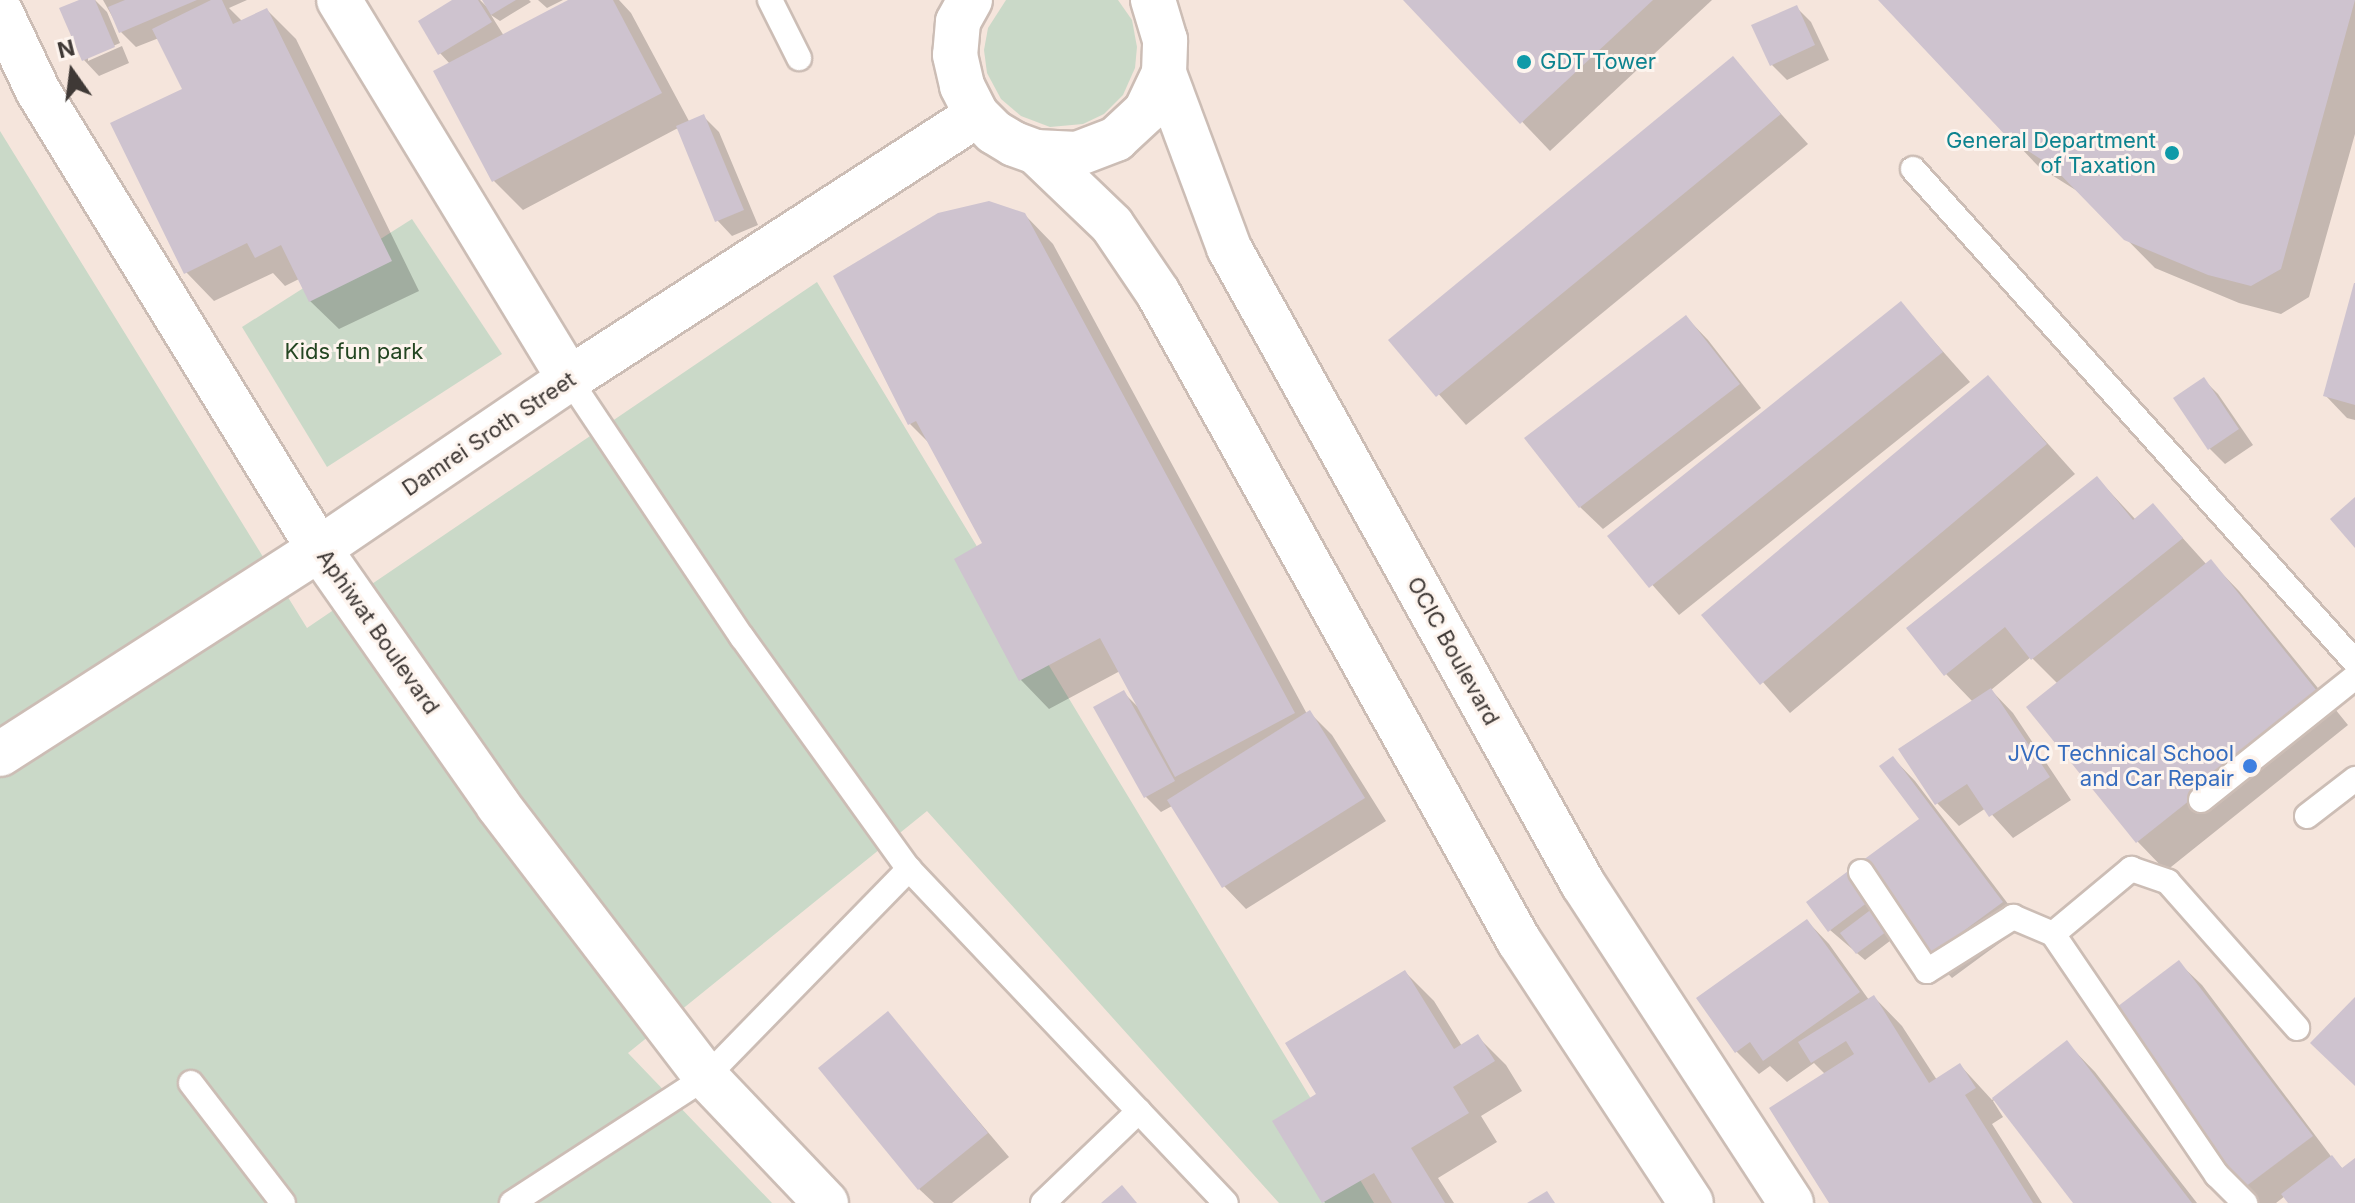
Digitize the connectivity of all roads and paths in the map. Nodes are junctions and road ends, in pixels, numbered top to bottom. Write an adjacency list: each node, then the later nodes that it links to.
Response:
1 (339, 0): 11 (street)
2 (770, 0): 6 (lane)
3 (1153, 0): 7 (street)
4 (959, 7): 8 (street)
5 (0, 11): 12 (street, Aphiwat Boulevard)
6 (799, 58)
7 (1164, 73): 9 (street); 32 (street, OCIC Boulevard)
8 (977, 115): 9 (street); 11 (street, Damrei Sroth Street)
9 (1036, 152): 31 (street)
10 (1913, 169): 13 (lane)
11 (569, 379): 12 (street, Damrei Sroth Street); 19 (lane)
12 (319, 549): 15 (street, Damrei Sroth Street); 23 (street, Aphiwat Boulevard)
13 (2355, 662)
14 (2355, 677): 17 (lane)
15 (0, 754)
16 (2355, 779): 18 (lane)
17 (2201, 800)
18 (2307, 816)
19 (909, 869): 23 (lane); 25 (lane)
20 (1861, 872): 21 (lane)
21 (2053, 934): 22 (lane); 33 (lane)
22 (2297, 1028)
23 (706, 1077): 27 (lane); 28 (street, Aphiwat Boulevard)
24 (191, 1083): 26 (lane)
25 (1139, 1111): 29 (lane); 30 (lane)
26 (283, 1203)
27 (512, 1203)
28 (826, 1203)
29 (1043, 1203)
30 (1226, 1203)
31 (1691, 1203)
32 (1791, 1203)
33 (2245, 1203)

